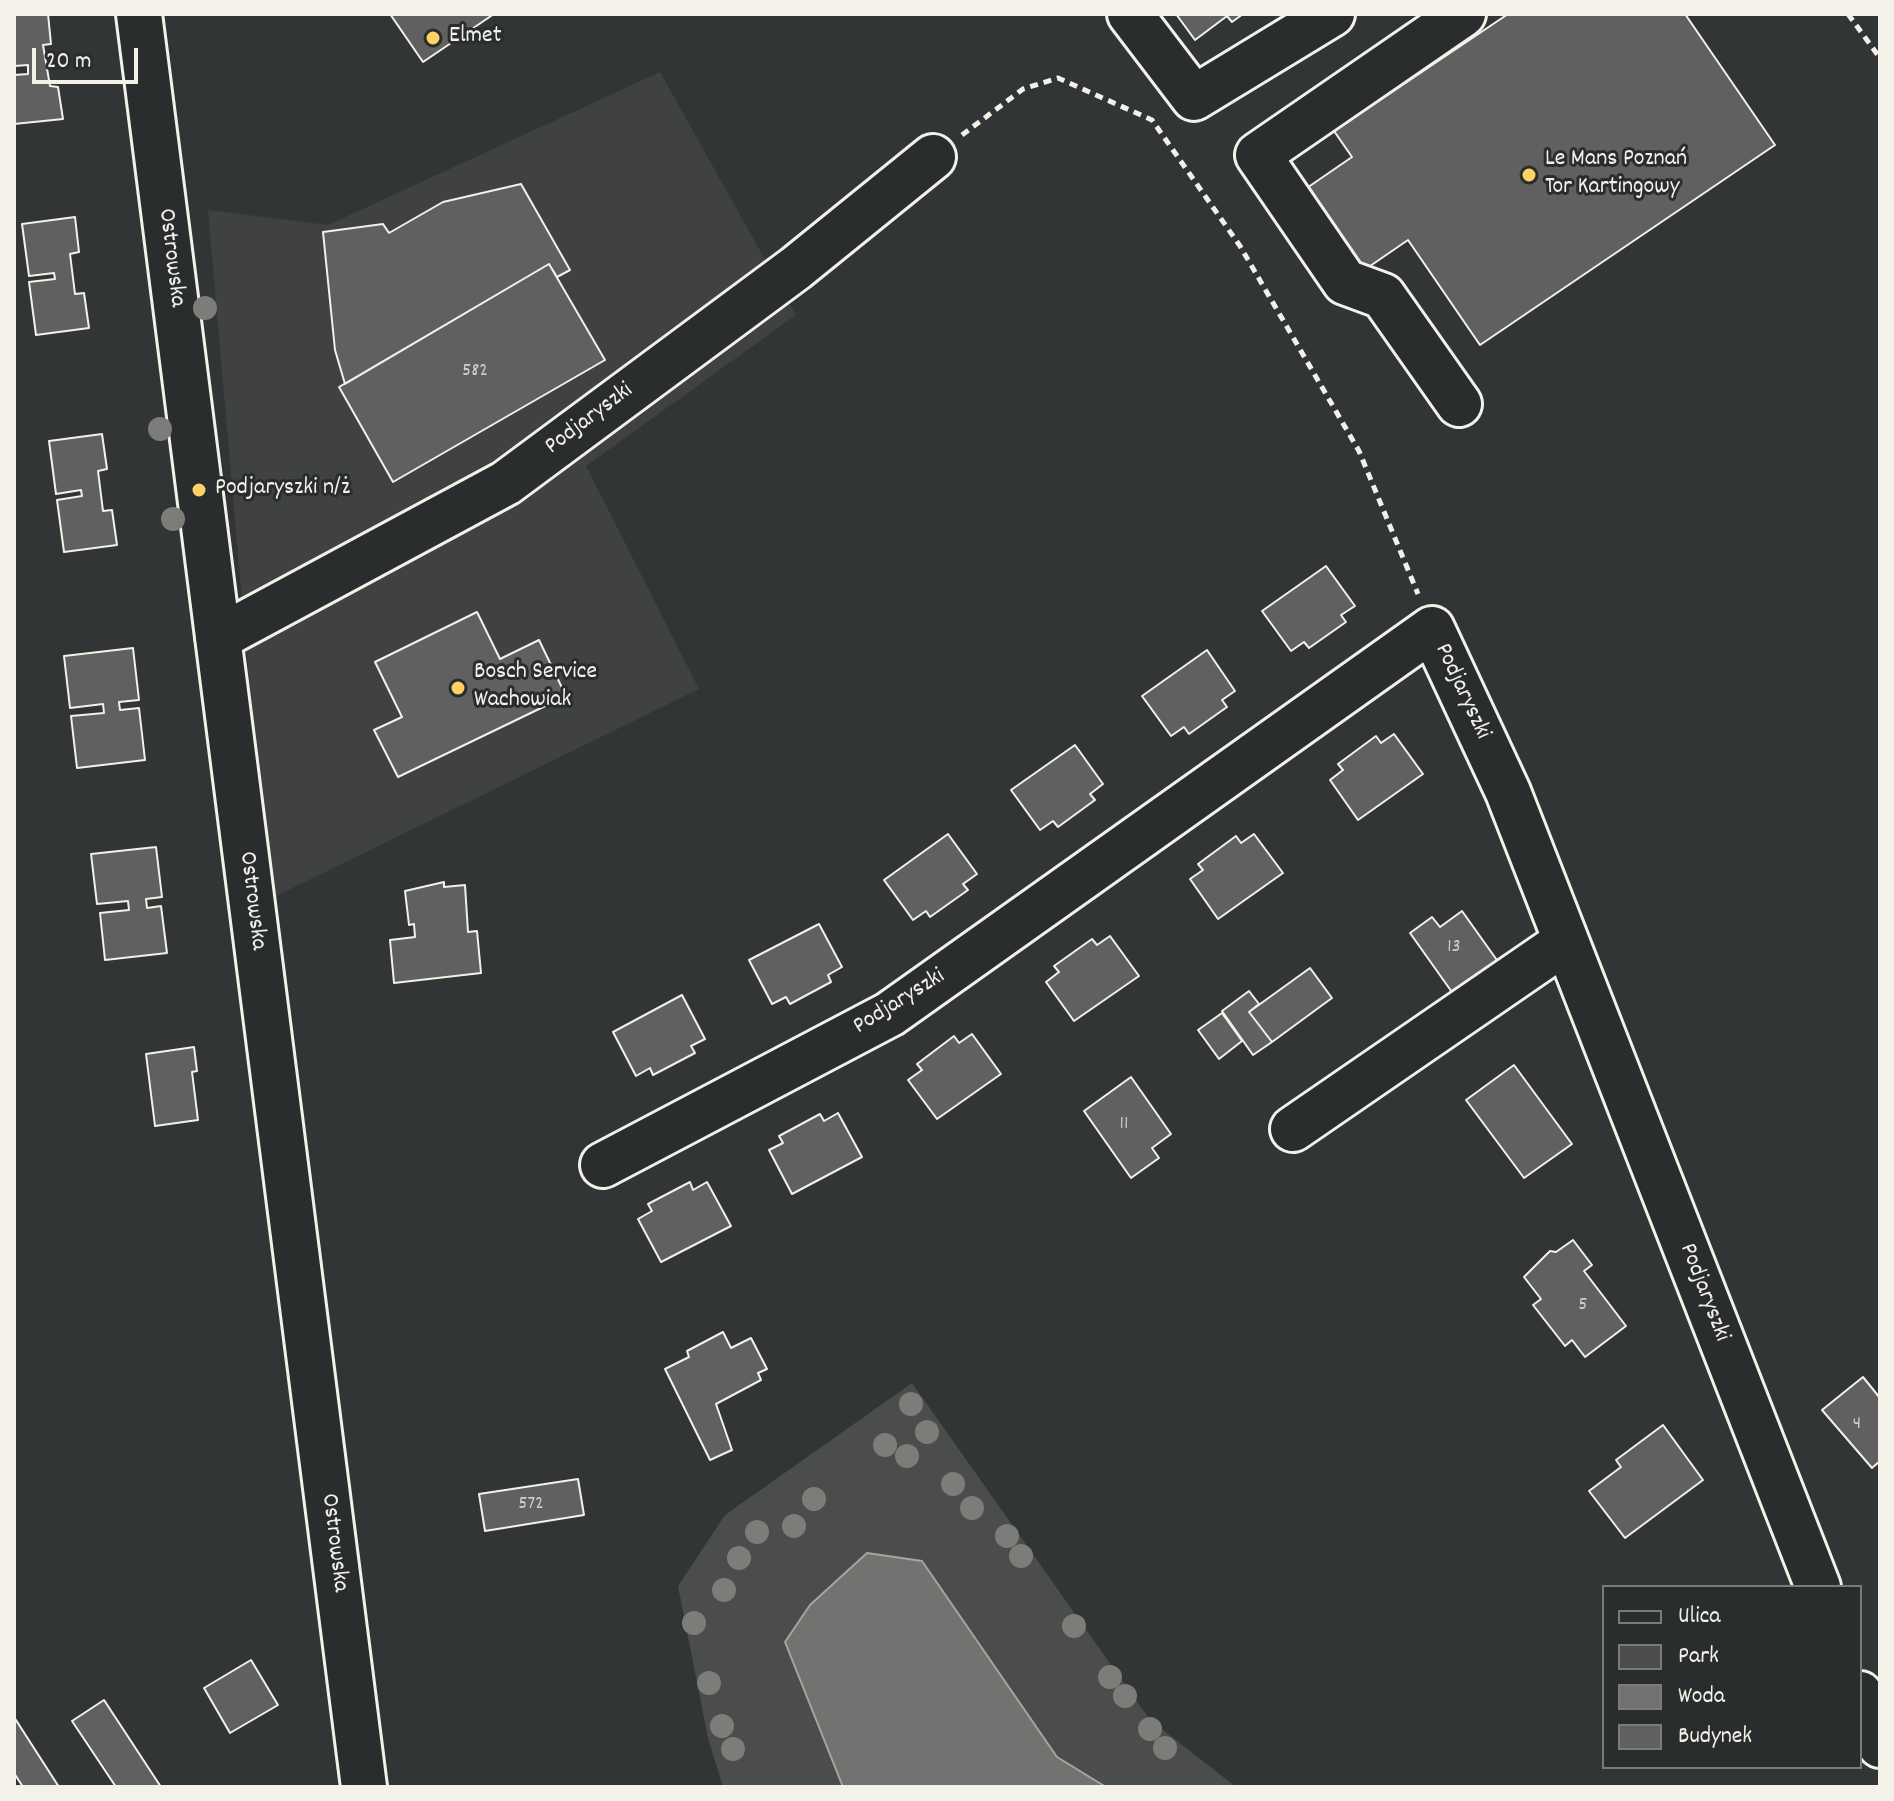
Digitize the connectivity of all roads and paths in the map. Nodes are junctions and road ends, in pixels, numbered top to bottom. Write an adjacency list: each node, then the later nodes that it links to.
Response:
1 (139, 14): 10 (street, Ostrowska)
2 (1130, 14): 3 (street)
3 (1332, 14)
4 (1463, 14): 8 (street)
5 (1848, 14): 6 (path)
6 (1880, 58)
7 (933, 157): 9 (path); 10 (street, Podjaryszki)
8 (1459, 404)
9 (1432, 629): 11 (street, Podjaryszki); 13 (street, Podjaryszki)
10 (218, 638): 17 (street, Ostrowska)
11 (1565, 942): 12 (street); 14 (street, Podjaryszki)
12 (1293, 1129)
13 (603, 1165)
14 (1817, 1585)
15 (1862, 1699): 16 (street)
16 (1880, 1745)
17 (364, 1787)

